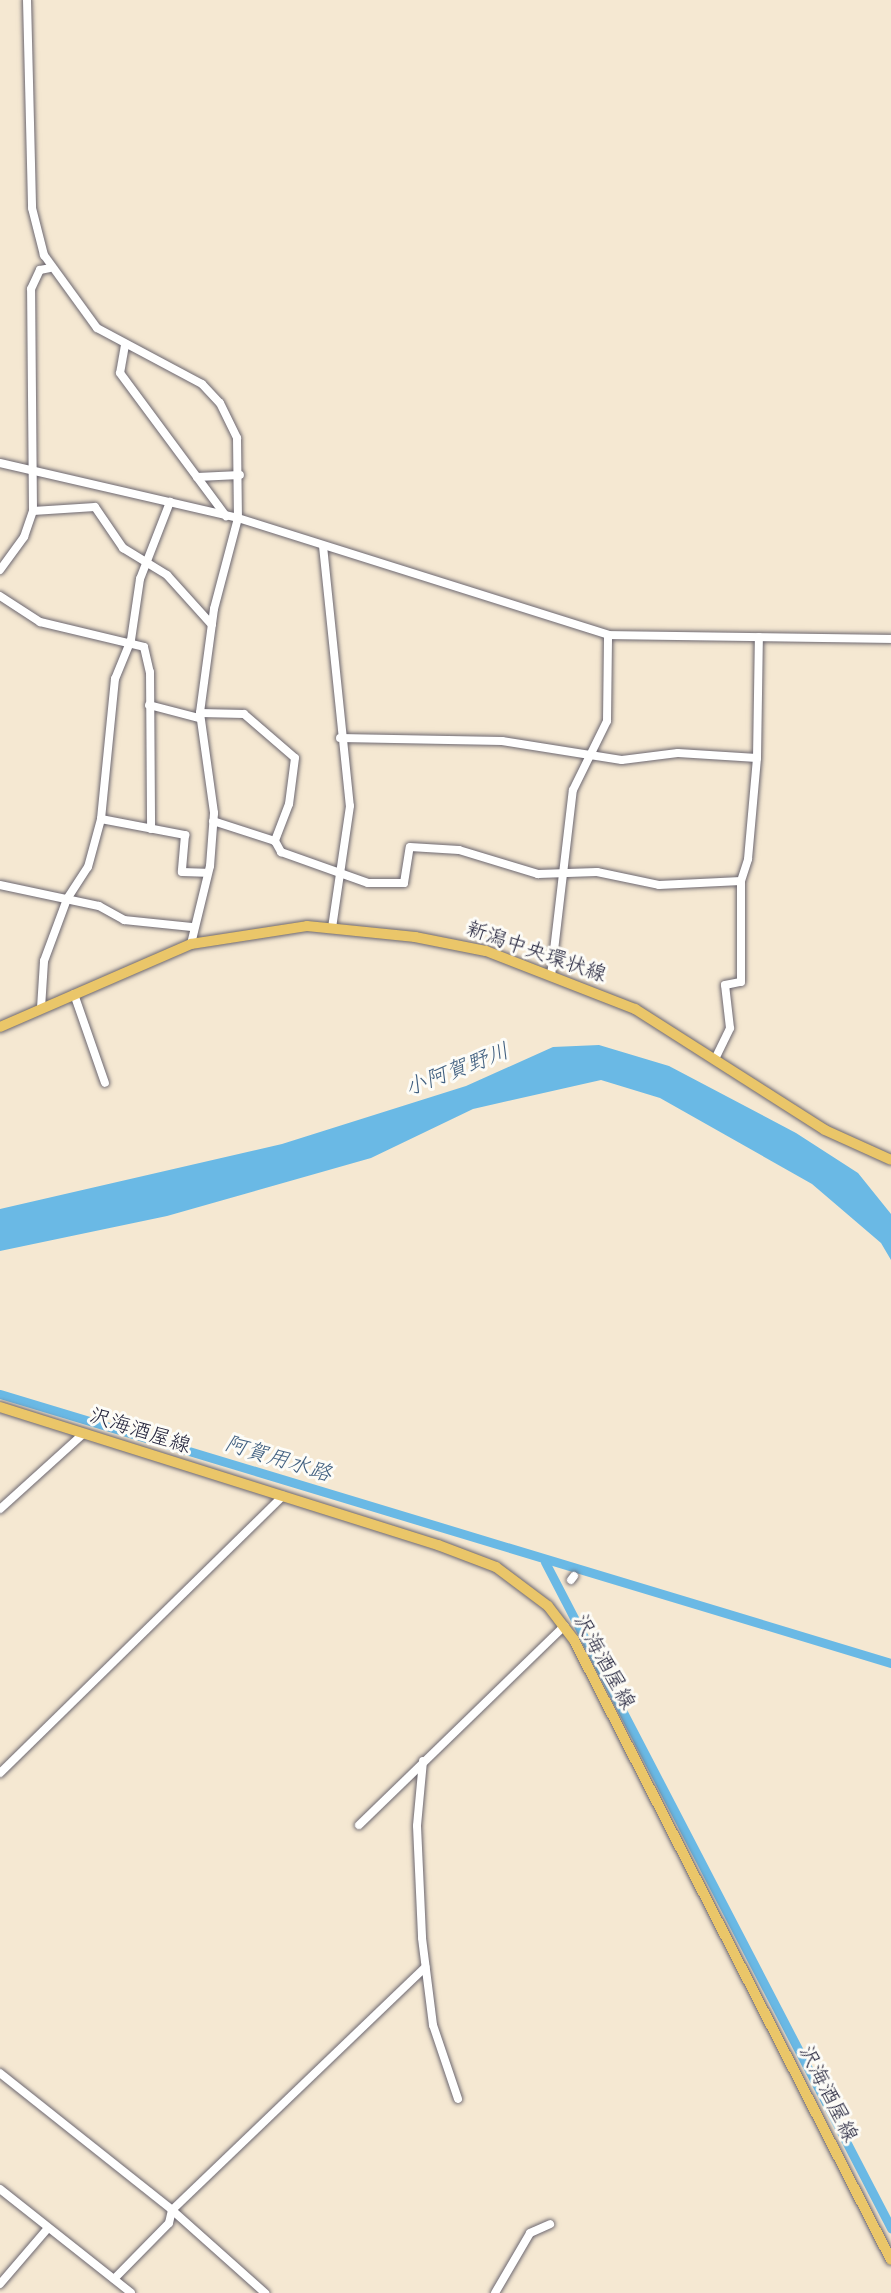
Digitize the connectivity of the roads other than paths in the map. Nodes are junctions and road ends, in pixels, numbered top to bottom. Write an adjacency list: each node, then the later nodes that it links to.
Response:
1 (27, 0): 2 (street)
2 (50, 268): 3 (street); 5 (street)
3 (125, 345): 6 (street); 7 (street)
4 (0, 463): 5 (street)
5 (34, 470): 8 (street); 9 (street)
6 (240, 475): 7 (street); 11 (street)
7 (197, 477): 10 (street)
8 (170, 502): 10 (street); 13 (street)
9 (33, 511): 13 (street); 14 (street)
10 (226, 516): 11 (street)
11 (238, 518): 12 (street); 16 (street)
12 (323, 546): 17 (street); 23 (street)
13 (146, 562): 16 (street); 20 (street)
14 (0, 570)
15 (0, 596): 20 (street)
16 (212, 625): 22 (street)
17 (608, 635): 18 (street); 24 (street)
18 (759, 637): 19 (street); 25 (street)
19 (891, 639)
20 (131, 640): 21 (street); 26 (street)
21 (149, 705): 22 (street); 28 (street)
22 (200, 715): 27 (street); 29 (street)
23 (340, 738): 24 (street); 30 (street)
24 (589, 756): 25 (street); 32 (street)
25 (757, 758): 33 (street)
26 (101, 819): 28 (street); 35 (street)
27 (213, 821): 29 (street); 31 (street)
28 (152, 829): 31 (street)
29 (275, 840): 30 (street)
30 (342, 872): 32 (street); 37 (street)
31 (205, 873): 36 (street)
32 (560, 874): 33 (street); 39 (street)
33 (741, 881): 43 (street)
34 (0, 885): 35 (street)
35 (67, 900): 36 (street); 41 (street)
36 (192, 927): 38 (street)
37 (332, 928): 38 (main road, 新潟中央環状線); 39 (main road, 新潟中央環状線)
38 (191, 944): 40 (main road, 新潟中央環状線)
39 (551, 976): 43 (main road, 新潟中央環状線)
40 (74, 994): 41 (main road, 新潟中央環状線); 44 (street)
41 (41, 1008): 42 (main road, 新潟中央環状線)
42 (0, 1027)
43 (716, 1057): 45 (main road, 新潟中央環状線)
44 (105, 1083)
45 (891, 1160)
46 (0, 1407): 47 (main road, 沢海酒屋線)
47 (83, 1434): 48 (main road, 沢海酒屋線); 49 (street)
48 (282, 1497): 50 (main road, 沢海酒屋線); 52 (street)
49 (0, 1509)
50 (564, 1626): 51 (street); 61 (main road, 沢海酒屋線)
51 (423, 1761): 53 (street); 54 (street)
52 (0, 1773)
53 (358, 1825)
54 (425, 1967): 56 (street); 58 (street)
55 (0, 2073): 58 (street)
56 (458, 2099)
57 (2, 2194): 60 (street)
58 (172, 2210): 62 (street); 65 (street)
59 (550, 2224): 66 (street)
60 (48, 2228): 62 (street); 63 (street)
61 (891, 2260)
62 (114, 2280): 64 (street)
63 (0, 2284)
64 (131, 2293)
65 (265, 2293)
66 (495, 2293)

